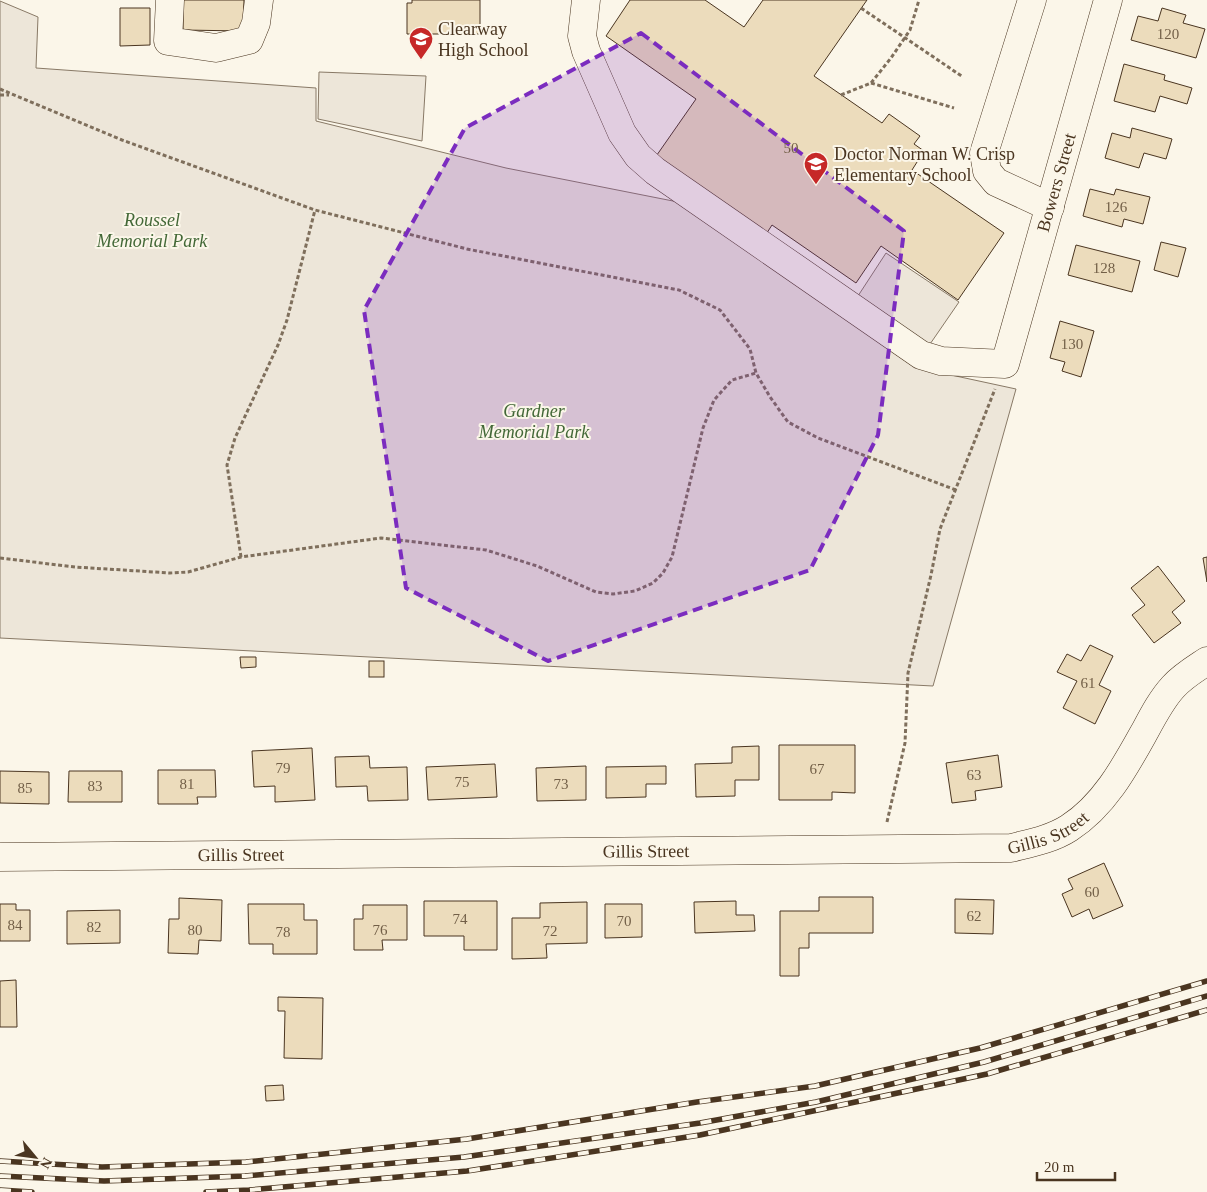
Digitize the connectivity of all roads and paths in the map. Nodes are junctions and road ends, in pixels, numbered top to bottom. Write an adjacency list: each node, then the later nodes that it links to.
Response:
1 (170, 0): 2 (street)
2 (259, 0)
3 (586, 0): 18 (street)
4 (919, 0): 8 (path)
5 (1032, 0): 16 (street)
6 (1108, 0): 16 (street, Bowers Street)
7 (861, 8): 8 (path)
8 (905, 38): 9 (path); 10 (path)
9 (964, 77)
10 (871, 83): 14 (path); 15 (path)
11 (0, 89): 13 (path)
12 (0, 94): 13 (path)
13 (11, 95): 17 (path)
14 (841, 95)
15 (954, 108)
16 (1050, 207): 18 (street, Bowers Street)
17 (315, 210): 19 (path); 21 (path)
18 (1005, 364): 20 (path)
19 (756, 374): 20 (path); 21 (path)
20 (956, 490): 24 (path)
21 (241, 557): 22 (path)
22 (0, 558)
23 (1207, 661): 25 (street, Gillis Street)
24 (887, 825)
25 (0, 857)

